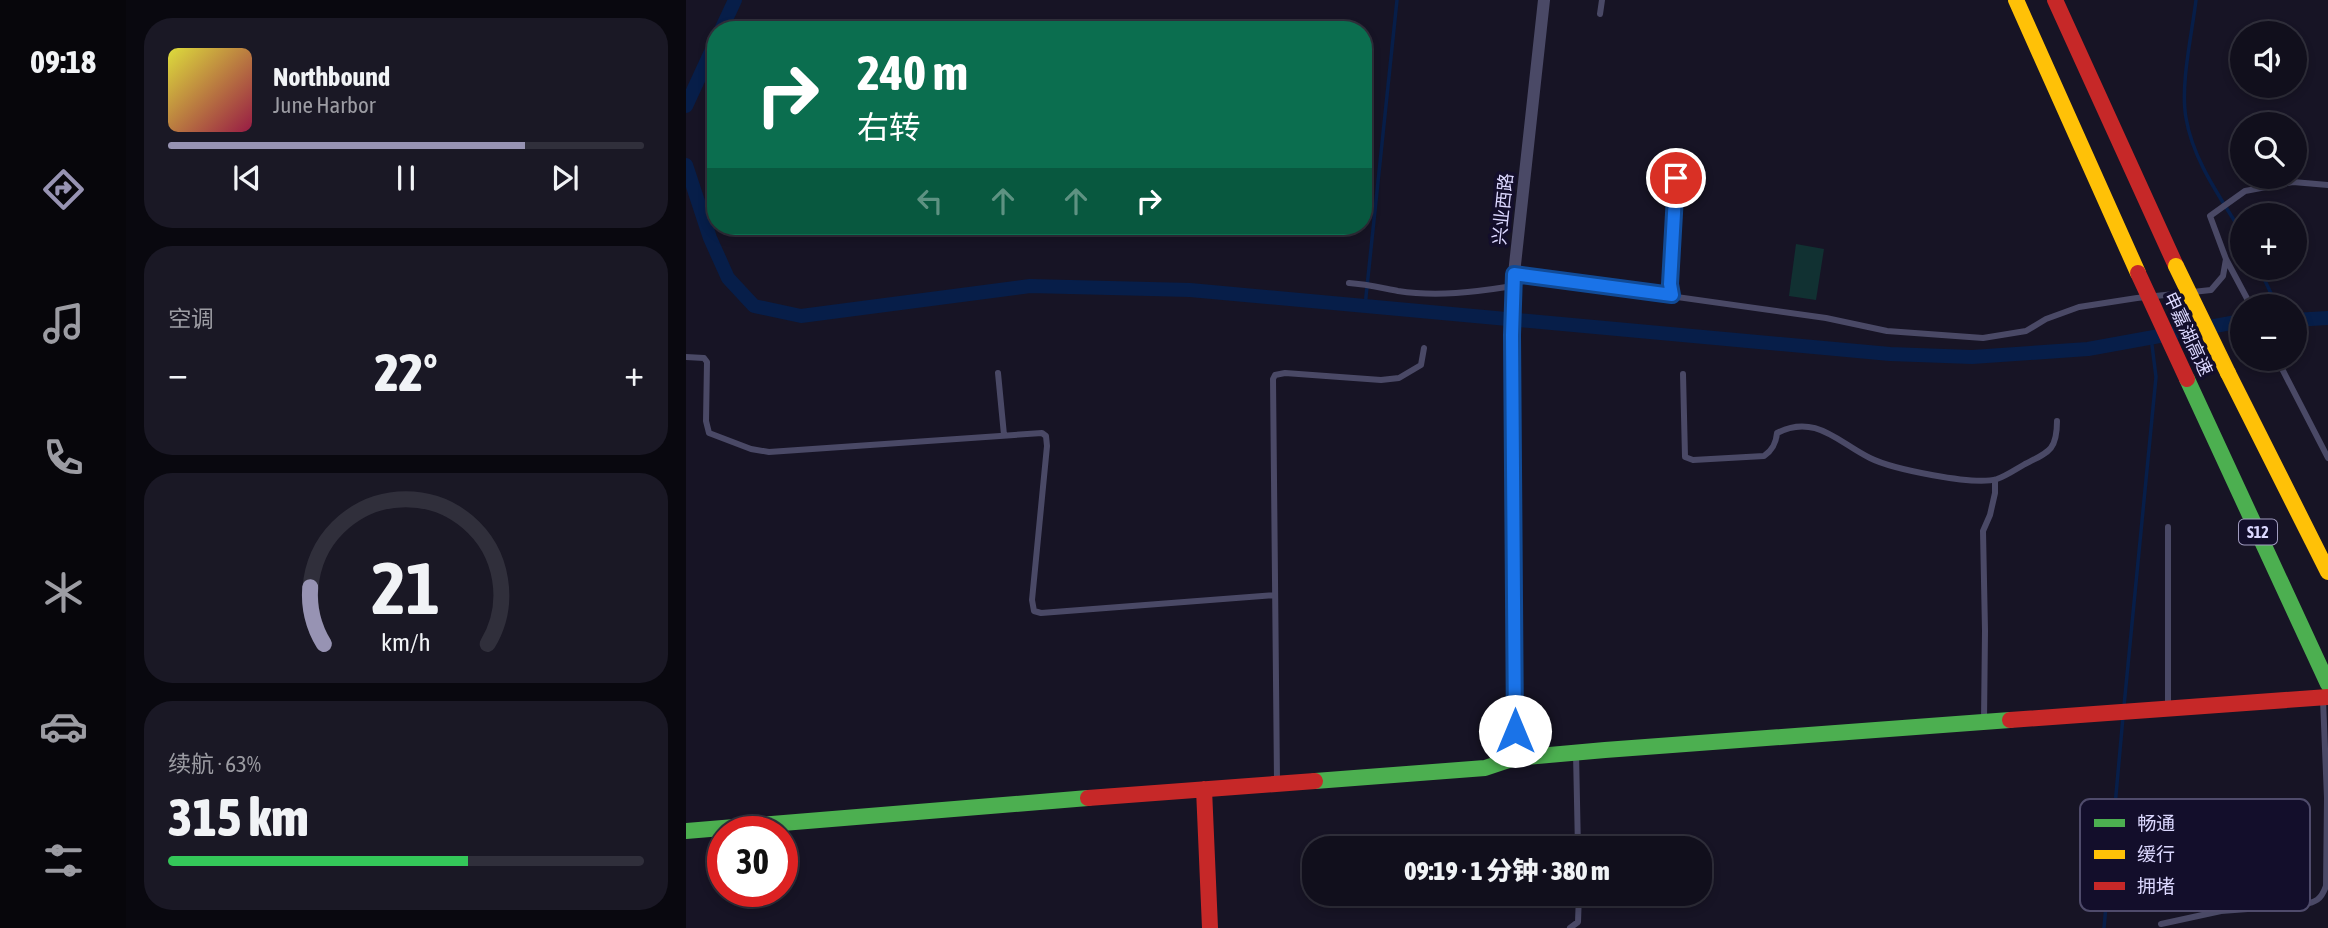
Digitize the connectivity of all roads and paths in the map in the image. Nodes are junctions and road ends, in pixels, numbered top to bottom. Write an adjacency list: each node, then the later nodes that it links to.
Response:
1 (1544, 0): 10 (street, 兴业西路)
2 (1602, 0): 5 (lane)
3 (2016, 0): 25 (main road, 申嘉湖高速 / S12, bridge)
4 (2055, 0): 23 (main road, 申嘉湖高速 / S12, bridge)
5 (1600, 14)
6 (1677, 152): 12 (lane)
7 (2328, 185): 8 (lane)
8 (2226, 259): 11 (lane); 12 (lane)
9 (1349, 283): 10 (lane)
10 (1513, 284): 12 (lane); 29 (street, 兴业西路)
11 (2244, 294)
12 (1672, 295)
13 (1424, 348): 24 (lane)
14 (686, 357): 19 (lane)
15 (2283, 371): 20 (lane)
16 (999, 373): 19 (lane)
17 (1683, 374): 21 (lane)
18 (2057, 421): 21 (lane)
19 (1004, 435): 24 (lane)
20 (2328, 458)
21 (1996, 480): 27 (lane)
22 (2168, 527): 26 (lane)
23 (2328, 572)
24 (1275, 595): 30 (lane)
25 (2326, 692): 26 (main road); 34 (lane)
26 (2168, 708): 27 (main road)
27 (1984, 721): 28 (main road)
28 (1576, 752): 29 (main road); 33 (lane)
29 (1515, 758): 30 (main road)
30 (1277, 783): 31 (main road)
31 (1205, 789): 32 (main road); 38 (main road)
32 (686, 831)
33 (1578, 836)
34 (2310, 903)
35 (1579, 906): 39 (lane)
36 (2221, 911): 37 (lane)
37 (2161, 924)
38 (1209, 928)
39 (1570, 928)

